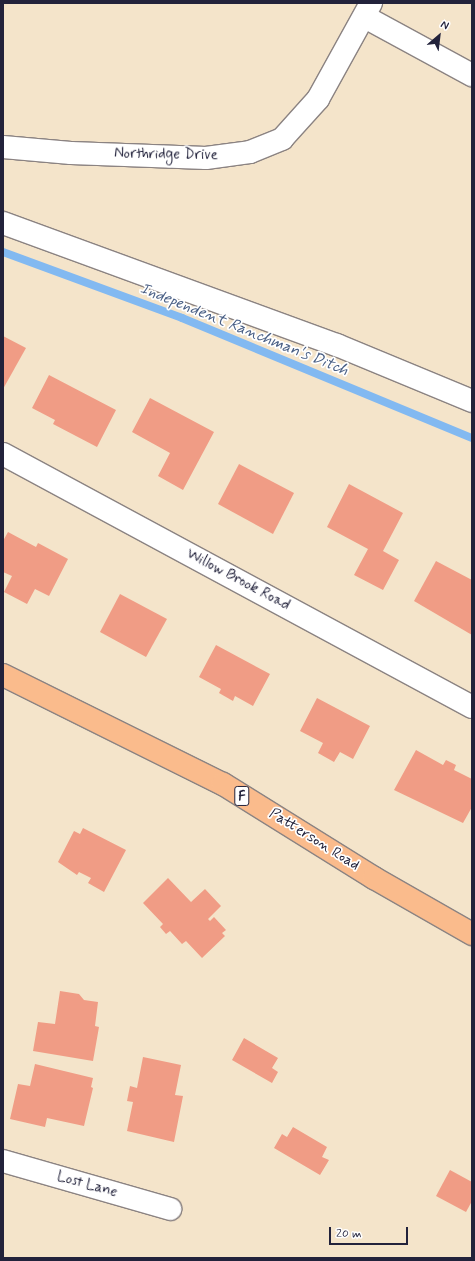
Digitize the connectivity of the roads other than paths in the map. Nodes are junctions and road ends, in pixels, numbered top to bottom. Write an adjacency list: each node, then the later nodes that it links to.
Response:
1 (368, 10): 2 (street); 3 (street, Northridge Drive)
2 (472, 75)
3 (3, 147)
4 (3, 223): 5 (street)
5 (472, 401)
6 (3, 454): 8 (street, Willow Brook Road)
7 (3, 675): 9 (main road, Patterson Road / F)
8 (472, 707)
9 (472, 934)
10 (3, 1162): 11 (street, Lost Lane)
11 (170, 1209)

